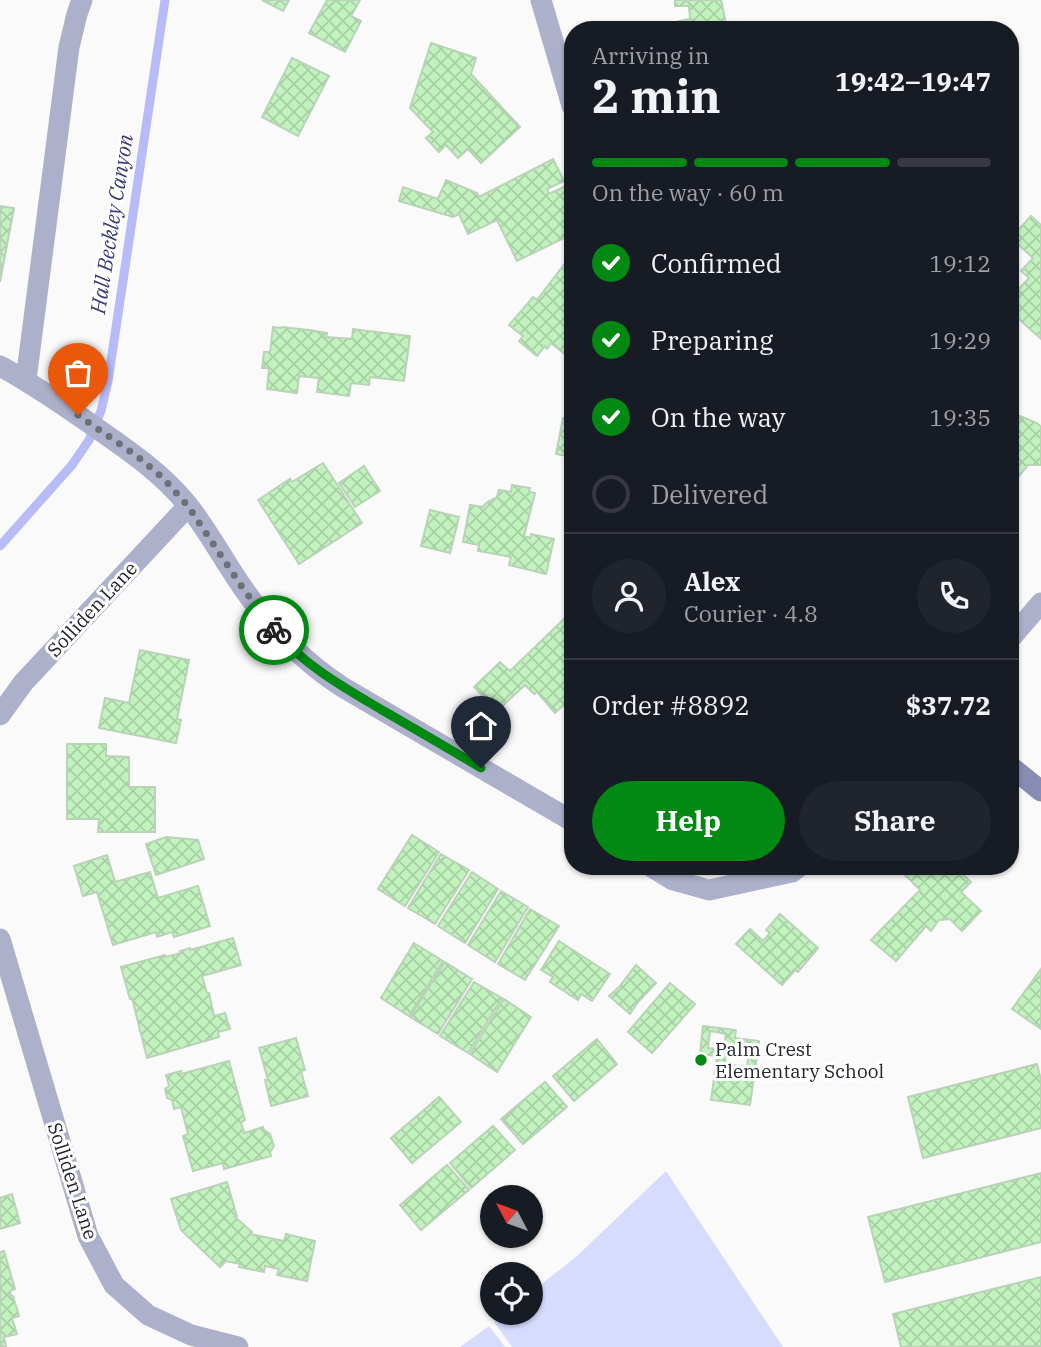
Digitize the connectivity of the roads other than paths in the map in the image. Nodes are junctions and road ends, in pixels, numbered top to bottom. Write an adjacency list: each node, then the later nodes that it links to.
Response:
1 (82, 0): 5 (street)
2 (541, 0): 3 (street)
3 (564, 79)
4 (0, 366): 5 (street)
5 (26, 380): 6 (street)
6 (188, 506): 9 (street, Solliden Lane); 12 (street)
7 (1041, 603): 8 (street)
8 (1019, 629)
9 (0, 715)
10 (1019, 773): 11 (street)
11 (1041, 791)
12 (564, 816)
13 (665, 875): 14 (street)
14 (778, 875)
15 (0, 939): 16 (street, Solliden Lane)
16 (237, 1347)

